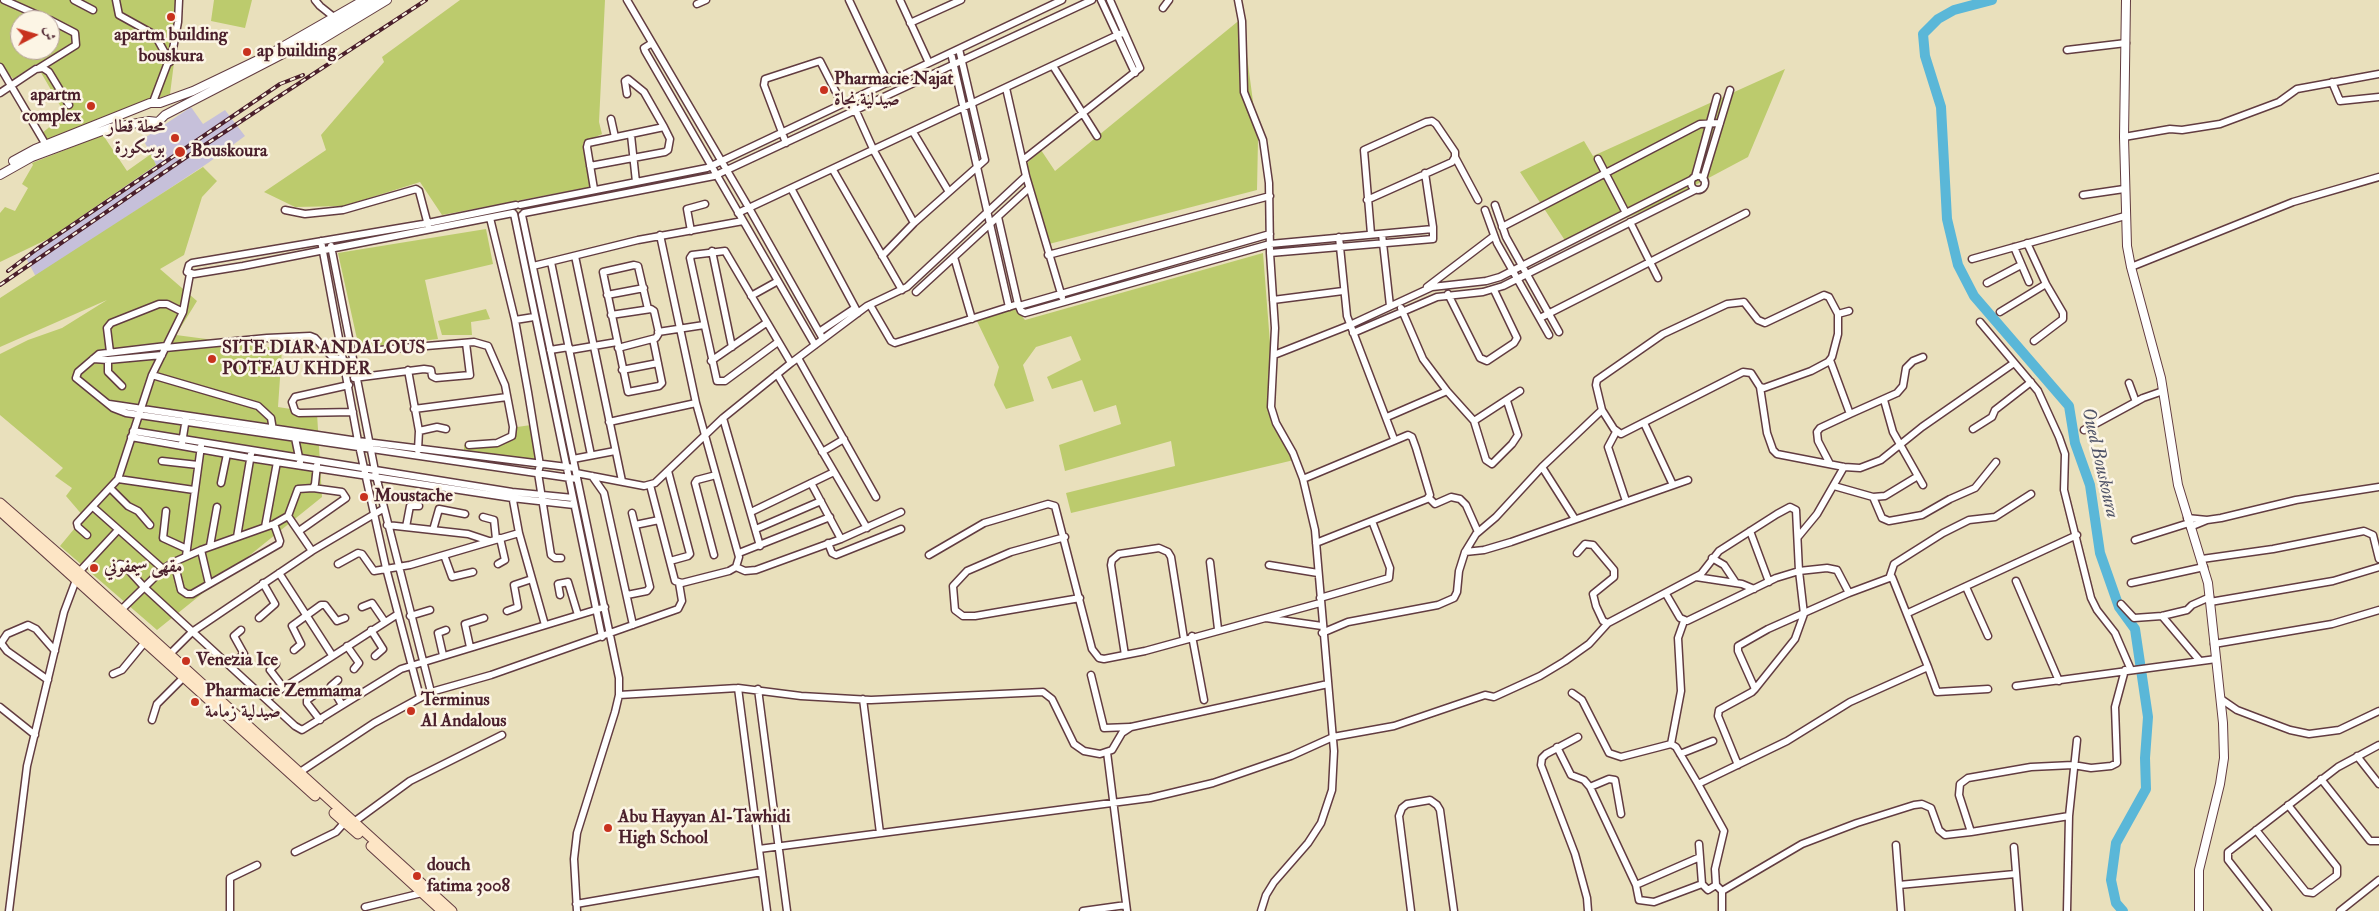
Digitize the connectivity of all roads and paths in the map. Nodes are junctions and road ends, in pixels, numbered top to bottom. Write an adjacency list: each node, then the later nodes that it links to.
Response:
1 (4, 0): 25 (street)
2 (74, 0): 26 (street)
3 (116, 0): 42 (street)
4 (178, 0): 42 (street)
5 (315, 0): 28 (street)
6 (364, 0): 21 (street)
7 (375, 0): 37 (street)
8 (387, 0): 37 (street)
9 (628, 0): 33 (street)
10 (706, 0): 23 (street)
11 (849, 0): 51 (street)
12 (900, 0): 29 (street)
13 (961, 0): 29 (street)
14 (1062, 0): 22 (street)
15 (1092, 0): 27 (street)
16 (1101, 0): 32 (street)
17 (1110, 0): 31 (street)
18 (1169, 0): 24 (street)
19 (1238, 0): 113 (street)
20 (2126, 0): 34 (street)
21 (354, 2): 28 (street)
22 (1053, 2): 27 (street); 35 (street)
23 (697, 4)
24 (1163, 8)
25 (27, 10)
26 (93, 10)
27 (1058, 16): 41 (street)
28 (335, 18): 60 (street)
29 (910, 24): 43 (street)
30 (60, 25): 39 (street)
31 (1124, 32): 32 (street); 48 (street)
32 (1116, 35): 46 (street); 48 (street)
33 (652, 43): 88 (street); 90 (street)
34 (2126, 43): 36 (street); 80 (street)
35 (959, 49): 38 (street); 41 (street)
36 (2067, 50)
37 (286, 53): 69 (street)
38 (951, 53): 43 (street); 44 (street)
39 (60, 55)
40 (52, 60): 47 (street)
41 (962, 60): 44 (street); 62 (street)
42 (170, 62): 60 (street)
43 (929, 64): 51 (street)
44 (954, 64): 64 (street); 66 (street)
45 (0, 66): 52 (street)
46 (1052, 66): 53 (street); 68 (street)
47 (40, 68): 52 (street); 63 (street)
48 (1135, 73): 68 (street)
49 (2379, 74): 50 (street)
50 (2332, 82): 58 (street); 80 (street)
51 (888, 83): 59 (street)
52 (12, 86): 55 (street); 82 (street)
53 (1006, 88): 62 (street); 87 (street)
54 (1730, 90): 67 (street)
55 (0, 93)
56 (626, 94): 74 (street)
57 (1717, 97): 65 (street)
58 (2379, 97)
59 (851, 100): 61 (street); 66 (street)
60 (153, 104): 69 (street); 71 (street); 82 (street)
61 (842, 104): 75 (street); 75 (street)
62 (972, 104): 64 (street); 91 (street)
63 (69, 106)
64 (965, 108): 76 (street); 91 (street)
65 (1714, 109): 67 (street); 72 (street)
66 (856, 111): 81 (street); 83 (street)
67 (1724, 112): 73 (street)
68 (1083, 113): 78 (street); 87 (street)
69 (165, 115): 71 (street)
70 (612, 119): 79 (street)
71 (149, 121): 97 (street)
72 (1710, 122): 73 (street); 96 (street); 101 (street)
73 (1720, 123): 102 (street)
74 (664, 127): 77 (street); 84 (street)
75 (782, 131): 81 (street); 88 (street)
76 (913, 132): 83 (street); 110 (street)
77 (631, 135): 79 (street); 84 (street)
78 (1097, 136)
79 (615, 137): 89 (street)
80 (2124, 137): 106 (street)
81 (786, 143): 93 (street)
82 (46, 145): 92 (street)
83 (874, 151): 94 (street); 135 (street)
84 (633, 157): 89 (street); 103 (street)
85 (1455, 157): 95 (street); 114 (street); 115 (street)
86 (1598, 159): 96 (street)
87 (1023, 160): 99 (street)
88 (722, 161): 90 (street); 93 (street)
89 (590, 166): 105 (street)
90 (712, 166): 98 (street); 103 (street)
91 (978, 166): 110 (street); 123 (street)
92 (0, 169)
93 (727, 170): 98 (street); 120 (street)
94 (833, 170): 108 (street); 162 (street)
95 (1425, 173): 114 (street); 138 (street)
96 (1605, 173): 127 (street); 137 (street)
97 (0, 175)
98 (717, 175): 107 (street); 124 (street)
99 (1026, 176): 104 (street); 123 (street)
100 (2379, 177): 172 (street)
101 (1693, 179): 102 (street); 109 (street); 127 (street)
102 (1703, 179): 109 (street)
103 (639, 181): 105 (street); 107 (street)
104 (1029, 188): 130 (street); 163 (street)
105 (594, 189): 111 (street)
106 (2124, 189): 112 (street); 129 (street)
107 (643, 190): 116 (street)
108 (792, 190): 120 (street); 205 (street)
109 (1695, 190): 134 (street)
110 (949, 192): 135 (street)
111 (574, 193): 116 (street); 118 (street)
112 (2083, 194)
113 (1270, 196): 142 (street); 163 (street)
114 (1368, 200): 143 (street)
115 (1478, 200)
116 (576, 203): 126 (street)
117 (705, 204): 140 (street)
118 (518, 205): 125 (street); 126 (street); 133 (street)
119 (1495, 205): 137 (street)
120 (750, 208): 124 (street); 224 (street)
121 (285, 210): 133 (street)
122 (1485, 210): 146 (street)
123 (987, 211): 136 (street); 187 (street)
124 (738, 213): 132 (street)
125 (513, 214): 126 (street); 131 (street); 213 (street)
126 (523, 214): 170 (street)
127 (1626, 214): 171 (street)
128 (1746, 214): 168 (street)
129 (2125, 216): 153 (street); 172 (street)
130 (998, 217): 136 (street); 200 (street)
131 (490, 218): 139 (street); 216 (street)
132 (743, 221): 140 (street); 180 (street)
133 (428, 222): 139 (street); 148 (street)
134 (1630, 222): 168 (street); 176 (street)
135 (914, 223): 162 (street)
136 (991, 224): 164 (street); 202 (street)
137 (1502, 227): 171 (street)
138 (1433, 229): 141 (street); 149 (street)
139 (430, 231): 156 (street)
140 (691, 231): 145 (street)
141 (1425, 231): 144 (street); 149 (street)
142 (1270, 234): 151 (street); 173 (street)
143 (1371, 234): 144 (street); 147 (street)
144 (1382, 234): 152 (street)
145 (660, 235): 161 (street); 222 (street)
146 (1494, 236): 174 (street); 191 (street)
147 (1339, 237): 151 (street); 155 (street)
148 (330, 239): 150 (street); 156 (street)
149 (1426, 240): 152 (street)
150 (321, 241): 157 (street); 158 (street)
151 (1270, 244): 160 (street); 179 (street)
152 (1383, 244): 155 (street); 201 (street)
153 (2027, 244): 154 (street); 184 (street)
154 (2014, 247): 165 (street); 169 (street)
155 (1340, 248): 160 (street); 189 (street)
156 (332, 249): 158 (street); 241 (street)
157 (266, 251): 166 (street); 175 (street)
158 (323, 251): 166 (street); 243 (street)
159 (712, 251): 195 (street); 220 (street); 236 (street)
160 (1270, 253): 196 (street)
161 (576, 256): 167 (street); 235 (street)
162 (882, 256): 187 (street)
163 (1048, 256): 193 (street)
164 (954, 258): 190 (street); 215 (street)
165 (1972, 258)
166 (268, 261): 175 (street)
167 (551, 262): 170 (street); 237 (street)
168 (1650, 262): 177 (street); 210 (street)
169 (2021, 265): 181 (street); 182 (street)
170 (533, 266): 204 (street)
171 (1523, 266): 174 (street); 176 (street)
172 (2131, 267): 267 (street)
173 (1142, 271): 179 (street); 193 (street)
174 (1513, 271): 178 (street); 183 (street)
175 (190, 274): 207 (street)
176 (1527, 274): 178 (street); 210 (street)
177 (1658, 278)
178 (1518, 279): 188 (street); 214 (street)
179 (1144, 280): 197 (street)
180 (778, 281): 195 (street); 234 (street)
181 (2029, 282)
182 (1987, 283)
183 (1451, 284): 185 (street); 194 (street)
184 (2046, 284): 209 (street); 231 (street)
185 (1440, 285): 191 (street); 194 (street)
186 (644, 288): 192 (street); 192 (street); 203 (street)
187 (902, 290): 199 (street)
188 (1494, 290): 194 (street); 194 (street)
189 (1343, 291): 196 (street); 221 (street)
190 (916, 292)
191 (1421, 292): 198 (street)
192 (607, 294): 212 (street)
193 (1061, 295): 197 (street); 200 (street)
194 (1447, 295): 206 (street)
195 (751, 296): 219 (street)
196 (1273, 300): 244 (street)
197 (1064, 302): 200 (street)
198 (1399, 302): 201 (street); 206 (street)
199 (870, 305): 205 (street); 215 (street)
200 (1019, 305): 202 (street)
201 (1390, 306): 221 (street)
202 (1009, 307): 215 (street)
203 (648, 309): 212 (street); 223 (street)
204 (542, 311): 213 (street); 217 (street)
205 (857, 311): 224 (street); 229 (street)
206 (1402, 311): 226 (street); 265 (street)
207 (183, 312): 238 (street); 242 (street)
208 (1849, 312): 211 (street)
209 (2000, 312)
210 (1549, 313): 214 (street); 225 (street)
211 (1838, 314): 250 (street); 274 (street)
212 (611, 315): 233 (street)
213 (534, 317): 216 (street); 217 (street); 318 (street)
214 (1540, 318): 227 (street)
215 (972, 319)
216 (515, 320): 317 (street)
217 (544, 320): 240 (street)
218 (1980, 322): 254 (street)
219 (766, 323): 230 (street); 236 (street)
220 (704, 324): 222 (street); 251 (street)
221 (1350, 325): 226 (street); 244 (street)
222 (680, 328): 223 (street); 272 (street)
223 (658, 332): 228 (street)
224 (819, 332): 229 (street)
225 (1559, 332)
226 (1353, 333): 278 (street)
227 (1550, 335)
228 (653, 339): 233 (street); 252 (street)
229 (823, 339): 234 (street)
230 (778, 342): 251 (street); 253 (street)
231 (2034, 342)
232 (466, 343): 239 (street); 255 (street); 268 (street)
233 (617, 345): 235 (street); 256 (street)
234 (815, 345): 246 (street)
235 (594, 346): 237 (street); 282 (street)
236 (732, 347): 251 (street)
237 (570, 348): 240 (street); 306 (street)
238 (165, 350): 242 (street); 248 (street); 249 (street); 258 (street)
239 (379, 350)
240 (550, 350): 309 (street)
241 (351, 351): 243 (street); 259 (street)
242 (110, 352): 247 (street)
243 (342, 352): 249 (street)
244 (1274, 354): 333 (street)
245 (1923, 357): 269 (street)
246 (798, 358): 253 (street); 293 (street)
247 (93, 359): 248 (street); 275 (street)
248 (108, 360): 263 (street)
249 (344, 360): 260 (street)
250 (1830, 360): 264 (street); 277 (street)
251 (711, 361)
252 (658, 363): 256 (street); 256 (street)
253 (791, 363): 257 (street)
254 (2014, 363): 261 (street); 297 (street)
255 (408, 370): 259 (street); 273 (street)
256 (622, 370)
257 (777, 374): 279 (street); 304 (street)
258 (152, 375): 275 (street); 288 (street)
259 (356, 377): 260 (street); 298 (street)
260 (348, 382): 276 (street); 276 (street)
261 (2031, 382): 285 (street); 392 (street)
262 (2129, 383): 271 (street)
263 (122, 386)
264 (1760, 387): 283 (street); 315 (street)
265 (1447, 391): 278 (street); 281 (street)
266 (1520, 391): 270 (street)
267 (2163, 391): 271 (street); 375 (street)
268 (507, 397): 273 (street); 299 (street)
269 (1884, 400): 277 (street); 297 (street)
270 (1507, 401): 281 (street); 281 (street)
271 (2136, 402): 286 (street)
272 (696, 404): 282 (street); 291 (street)
273 (414, 408): 287 (street)
274 (1602, 410): 289 (street); 319 (street)
275 (140, 412): 280 (street); 290 (street)
276 (353, 412): 296 (street)
277 (1850, 414): 315 (street)
278 (1387, 417): 294 (street)
279 (723, 418): 291 (street); 364 (street)
280 (185, 419): 288 (street); 295 (street)
281 (1474, 421)
282 (609, 422): 301 (street)
283 (1644, 423): 289 (street); 339 (street)
284 (446, 429): 287 (street)
285 (1973, 429)
286 (2084, 430)
287 (419, 431): 303 (street)
288 (273, 432): 292 (street); 296 (street)
289 (1616, 432): 354 (street)
290 (132, 434): 295 (street); 332 (street)
291 (704, 435): 323 (street); 328 (street)
292 (295, 438): 296 (street); 312 (street)
293 (844, 439): 304 (street); 348 (street)
294 (1394, 440): 333 (street); 352 (street)
295 (182, 443): 300 (street)
296 (359, 444): 298 (street); 322 (street)
297 (1901, 444): 320 (street); 330 (street)
298 (369, 445): 303 (street); 325 (street)
299 (469, 445)
300 (201, 446): 302 (street); 305 (street); 316 (street)
301 (615, 450): 306 (street); 335 (street)
302 (252, 451): 307 (street); 312 (street)
303 (418, 452): 308 (street); 321 (street)
304 (822, 452): 324 (street)
305 (227, 454): 307 (street); 336 (street)
306 (591, 455): 309 (street)
307 (250, 458): 311 (street); 393 (street)
308 (501, 459): 317 (street); 321 (street)
309 (572, 459): 327 (street)
310 (162, 461): 316 (street)
311 (277, 462): 312 (street); 380 (street)
312 (300, 462): 314 (street)
313 (1996, 462): 349 (street)
314 (317, 464): 322 (street); 344 (street)
315 (1830, 464): 320 (street)
316 (198, 465): 345 (street)
317 (540, 465): 318 (street); 326 (street)
318 (566, 467): 327 (street); 331 (street)
319 (1542, 467): 371 (street); 389 (street)
320 (1844, 467): 341 (street)
321 (501, 468): 326 (street)
322 (366, 471): 325 (street); 363 (street)
323 (668, 471): 338 (street); 415 (street)
324 (834, 472): 337 (street); 382 (street)
325 (375, 473): 347 (street); 360 (street)
326 (538, 473): 331 (street); 350 (street)
327 (576, 474): 329 (street); 331 (street); 455 (street)
328 (716, 475): 407 (street); 410 (street)
329 (592, 476): 335 (street); 449 (street)
330 (1918, 476): 340 (street); 349 (street)
331 (568, 478): 351 (street)
332 (118, 479): 343 (street); 345 (street)
333 (1303, 479): 399 (street)
334 (1688, 480): 339 (street)
335 (622, 481): 338 (street)
336 (221, 483)
337 (812, 483): 353 (street); 364 (street)
338 (650, 485): 372 (street)
339 (1674, 485): 354 (street)
340 (1923, 485)
341 (1834, 486): 349 (street); 395 (street)
342 (2379, 487): 373 (street)
343 (110, 488): 358 (street); 377 (street)
344 (313, 488): 368 (street); 387 (street)
345 (194, 490): 405 (street)
346 (2031, 494): 433 (street)
347 (512, 495): 350 (street); 390 (street)
348 (876, 497)
349 (1873, 497)
350 (543, 498): 351 (street); 356 (street); 412 (street)
351 (573, 498): 356 (street)
352 (1429, 498): 374 (street); 389 (street)
353 (821, 501): 370 (street); 383 (street)
354 (1626, 501): 371 (street)
355 (0, 503): 432 (main road)
356 (574, 505): 456 (street)
357 (419, 506): 381 (street)
358 (93, 507): 385 (street); 391 (street)
359 (217, 507): 401 (street)
360 (383, 509): 363 (street); 378 (street)
361 (0, 511): 432 (main road)
362 (166, 511): 405 (street)
363 (374, 512): 404 (street); 425 (street)
364 (751, 512): 383 (street)
365 (901, 512): 382 (street)
366 (632, 513): 379 (street)
367 (464, 514): 386 (street)
368 (288, 516): 376 (street); 387 (street)
369 (483, 516): 396 (street)
370 (830, 517): 397 (street); 402 (street)
371 (1575, 519): 406 (street)
372 (659, 520): 379 (street); 415 (street)
373 (2207, 520): 375 (street); 375 (street)
374 (1372, 521): 399 (street); 451 (street)
375 (2189, 523): 398 (street); 418 (street)
376 (274, 524): 380 (street); 440 (street)
377 (150, 525)
378 (388, 525): 381 (street); 422 (street)
379 (635, 525): 449 (street)
380 (265, 527): 393 (street)
381 (406, 527): 386 (street)
382 (867, 528): 397 (street)
383 (756, 529): 402 (street)
384 (901, 529): 400 (street)
385 (118, 530): 427 (street); 432 (street)
386 (433, 530): 396 (street)
387 (299, 531): 404 (street)
388 (1750, 531): 395 (street); 413 (street); 437 (street)
389 (1478, 532): 406 (street)
390 (519, 533): 396 (street); 435 (street)
391 (87, 535)
392 (2077, 535): 443 (street); 507 (street)
393 (236, 537): 401 (street)
394 (1065, 537): 411 (street); 450 (street); 450 (street)
395 (1798, 537): 428 (street)
396 (495, 539): 409 (street); 420 (street)
397 (841, 539): 400 (street)
398 (2135, 540)
399 (1316, 543): 431 (street)
400 (828, 544): 423 (street)
401 (210, 546): 403 (street)
402 (760, 546): 407 (street)
403 (201, 550): 405 (street); 440 (street)
404 (312, 551): 429 (street)
405 (186, 552): 416 (street)
406 (1464, 552): 481 (street)
407 (738, 553): 423 (street)
408 (1577, 553): 474 (street)
409 (444, 555): 422 (street); 430 (street)
410 (714, 555)
411 (929, 555)
412 (561, 558)
413 (1712, 558): 434 (street); 439 (street)
414 (2379, 559): 418 (street)
415 (670, 561): 438 (street)
416 (174, 562): 427 (street); 440 (street)
417 (1210, 562): 477 (street)
418 (2203, 563): 442 (street); 452 (street)
419 (338, 564): 425 (street)
420 (498, 564)
421 (1270, 565): 431 (street)
422 (398, 567): 425 (street); 466 (street)
423 (736, 567): 438 (street)
424 (114, 568): 444 (street)
425 (386, 568): 462 (street)
426 (2379, 568): 452 (street)
427 (163, 569): 444 (street)
428 (1799, 571): 437 (street); 446 (street); 464 (street)
429 (278, 572): 441 (street); 465 (street)
430 (473, 572)
431 (1318, 573): 451 (street)
432 (77, 576): 457 (main road); 488 (main road); 493 (street)
433 (1890, 576): 446 (street); 461 (street)
434 (1696, 577): 439 (street); 447 (street)
435 (532, 579): 460 (street); 475 (street)
436 (2016, 581): 513 (street)
437 (1769, 582): 445 (street)
438 (679, 583): 476 (street)
439 (1736, 583): 445 (street)
440 (209, 584)
441 (263, 584): 468 (street); 482 (street)
442 (2131, 584)
443 (1966, 587): 461 (street); 485 (street)
444 (144, 588): 457 (street); 482 (street)
445 (1754, 589): 472 (street)
446 (1849, 593): 464 (street)
447 (1666, 594): 472 (street); 474 (street)
448 (560, 595): 463 (street)
449 (627, 595): 476 (street)
450 (1080, 598): 496 (street)
451 (1320, 600): 471 (street); 481 (street)
452 (2210, 600): 467 (street); 489 (street)
453 (2121, 604): 467 (street)
454 (362, 607): 473 (street)
455 (605, 607): 456 (street); 483 (street)
456 (596, 609): 463 (street); 486 (street)
457 (121, 610): 498 (main road)
458 (430, 610): 466 (street)
459 (2379, 610): 489 (street)
460 (508, 611)
461 (1908, 613): 505 (street)
462 (398, 614): 473 (street); 503 (street)
463 (578, 614): 475 (street)
464 (1804, 614): 518 (street); 518 (street)
465 (307, 615): 469 (street); 492 (street); 494 (street)
466 (410, 616): 501 (street)
467 (2162, 616): 500 (street)
468 (259, 618)
469 (345, 618)
470 (484, 618): 491 (street)
471 (1262, 618): 477 (street); 481 (street)
472 (1684, 621): 542 (street)
473 (385, 622): 479 (street)
474 (1608, 623): 538 (street)
475 (545, 624): 491 (street)
476 (633, 625): 483 (street)
477 (1218, 629): 484 (street)
478 (241, 630): 504 (street)
479 (372, 630): 490 (street); 497 (street)
480 (446, 630): 495 (street)
481 (1322, 630): 514 (street)
482 (192, 632): 498 (street); 504 (street)
483 (611, 634): 486 (street); 524 (street)
484 (1192, 636): 487 (street); 528 (street)
485 (1988, 636)
486 (602, 637): 521 (street)
487 (1184, 638): 496 (street); 496 (street)
488 (145, 642): 498 (main road); 508 (street)
489 (2214, 644): 499 (street)
490 (347, 646): 494 (street); 506 (street)
491 (470, 647): 495 (street)
492 (294, 650)
493 (55, 651): 511 (street); 511 (street)
494 (332, 655): 516 (street)
495 (443, 655): 501 (street)
496 (1124, 655)
497 (375, 656)
498 (167, 658): 510 (main road); 550 (main road)
499 (2216, 659): 500 (street); 529 (street)
500 (2200, 661): 507 (street)
501 (422, 662): 503 (street); 521 (street)
502 (276, 664): 516 (street)
503 (411, 665): 525 (street); 530 (street)
504 (230, 666): 526 (street)
505 (1928, 667): 520 (street); 548 (street)
506 (354, 669)
507 (2132, 669): 513 (street); 549 (street)
508 (113, 674)
509 (1091, 675): 535 (street)
510 (183, 678): 533 (street); 550 (main road)
511 (48, 680): 536 (street)
512 (338, 680): 530 (street)
513 (2059, 681): 515 (street)
514 (1328, 684): 535 (street); 538 (street)
515 (2016, 686)
516 (283, 688): 526 (street)
517 (738, 688): 519 (street); 524 (street); 568 (street)
518 (1755, 688): 548 (street)
519 (758, 689): 527 (street); 566 (street)
520 (1988, 689)
521 (431, 692): 525 (street)
522 (1572, 693): 542 (street)
523 (314, 695): 534 (street)
524 (619, 695): 582 (street)
525 (420, 697): 550 (street)
526 (266, 699): 534 (street)
527 (863, 699): 545 (street); 562 (street)
528 (1204, 700)
529 (2221, 700): 532 (street); 599 (street)
530 (342, 705): 534 (street)
531 (0, 707): 536 (street)
532 (2379, 711)
533 (152, 720)
534 (320, 720)
535 (1131, 727): 545 (street)
536 (36, 735): 584 (street)
537 (502, 735): 559 (street)
538 (1333, 737): 555 (street); 591 (street)
539 (1578, 737): 544 (street)
540 (2078, 740): 549 (street)
541 (1712, 741): 546 (street)
542 (1671, 744): 546 (street)
543 (2379, 746): 547 (street)
544 (1557, 747): 554 (street); 594 (street)
545 (1106, 752): 555 (street)
546 (1680, 754): 552 (street)
547 (2357, 756): 551 (street); 553 (street)
548 (1738, 764): 552 (street)
549 (2073, 765): 558 (street); 561 (street)
550 (296, 775): 559 (main road)
551 (2321, 779): 556 (street); 563 (street)
552 (1698, 784): 578 (street)
553 (2379, 784)
554 (1590, 787): 557 (street); 577 (street)
555 (1112, 802): 562 (street); 583 (street)
556 (2288, 805): 560 (street); 560 (street)
557 (1621, 814)
558 (2069, 816): 561 (street); 598 (street)
559 (349, 822): 569 (street); 580 (main road); 587 (main road)
560 (2256, 830): 600 (street)
561 (1971, 832): 579 (street)
562 (880, 833): 566 (street)
563 (2379, 841)
564 (1699, 844): 570 (street)
565 (1896, 845): 576 (street)
566 (779, 847): 568 (street); 589 (street)
567 (2014, 847): 573 (street)
568 (759, 850): 572 (street)
569 (295, 852)
570 (1700, 857): 575 (street); 577 (street)
571 (257, 865): 585 (street)
572 (762, 872): 582 (street); 588 (street)
573 (2015, 874): 576 (street); 597 (street)
574 (2379, 880): 601 (street)
575 (1702, 884): 577 (street); 578 (street)
576 (1899, 884): 596 (street)
577 (1636, 885)
578 (1716, 885): 579 (street)
579 (1722, 891): 595 (street)
580 (422, 893): 581 (street); 586 (main road)
581 (365, 907)
582 (577, 908)
583 (1127, 908): 590 (street)
584 (9, 911)
585 (230, 911)
586 (442, 911)
587 (452, 911)
588 (767, 911)
589 (787, 911)
590 (1083, 911)
591 (1261, 911)
592 (1411, 911): 593 (street)
593 (1454, 911)
594 (1588, 911)
595 (1722, 911)
596 (1901, 911)
597 (2019, 911)
598 (2067, 911)
599 (2199, 911)
600 (2268, 911)
601 (2340, 911)

